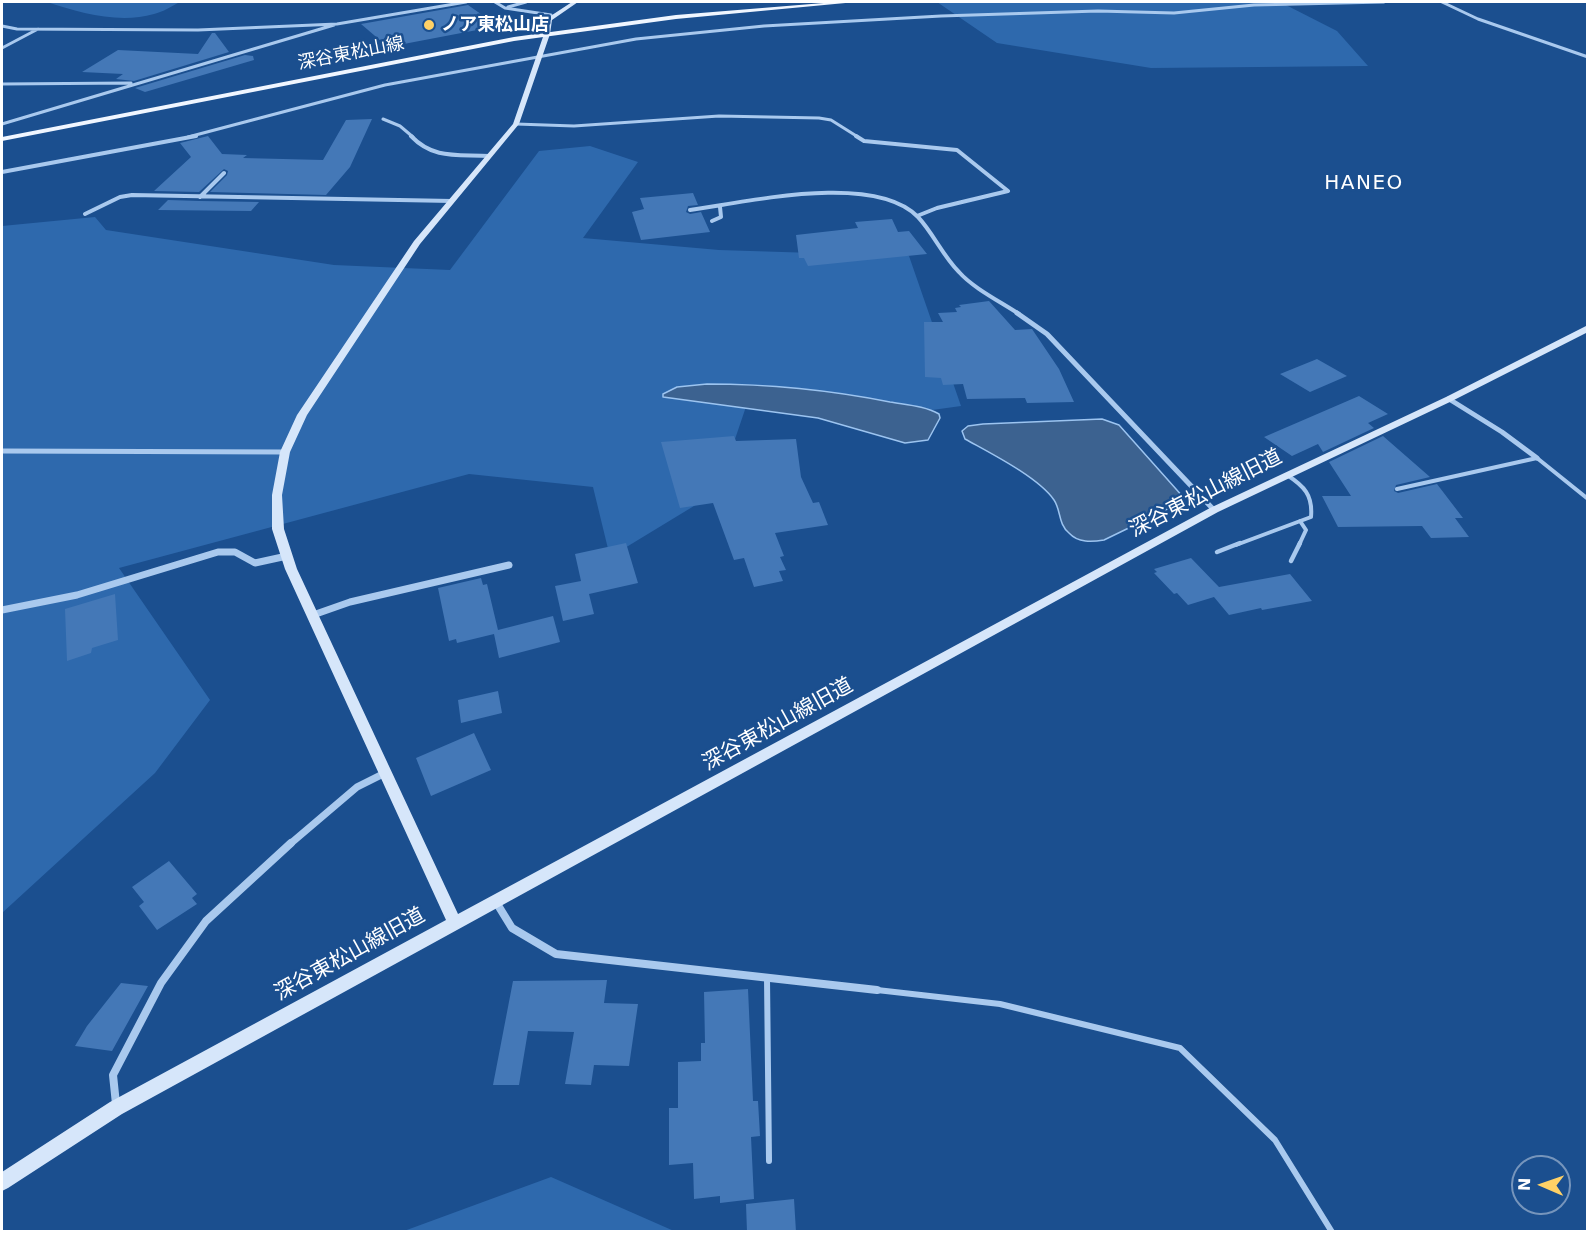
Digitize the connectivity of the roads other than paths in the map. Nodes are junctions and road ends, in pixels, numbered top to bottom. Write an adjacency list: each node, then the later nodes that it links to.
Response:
1 (466, 2): 11 (street)
2 (495, 2): 9 (street)
3 (526, 2): 9 (street)
4 (575, 2): 10 (street)
5 (777, 2): 14 (main road, 深谷東松山線)
6 (853, 2): 14 (main road, 深谷東松山線)
7 (1384, 2): 16 (street)
8 (1442, 2): 17 (street)
9 (505, 8): 10 (street)
10 (551, 15): 14 (street)
11 (337, 24): 13 (street); 18 (street)
12 (2, 26): 13 (street)
13 (40, 28): 15 (street)
14 (547, 32): 16 (street); 23 (main road, 深谷東松山線); 24 (main road, 深谷東松山線)
15 (2, 48)
16 (539, 56): 22 (street); 26 (street)
17 (1587, 57)
18 (135, 83): 19 (street); 21 (street)
19 (2, 84)
20 (383, 119): 25 (street)
21 (2, 124)
22 (516, 124): 25 (street); 33 (street)
23 (2, 131)
24 (2, 139)
25 (489, 156): 29 (street)
26 (2, 172)
27 (224, 173): 28 (street)
28 (200, 197): 29 (street); 32 (street)
29 (452, 201): 38 (street)
30 (720, 207): 31 (street); 33 (street); 34 (street)
31 (690, 210)
32 (85, 214)
33 (917, 216): 43 (street)
34 (712, 220)
35 (1587, 328): 36 (street, 深谷東松山線旧道)
36 (1449, 399): 39 (street); 40 (street, 深谷東松山線旧道)
37 (2, 451): 38 (street)
38 (285, 452): 46 (street)
39 (1538, 458): 41 (lane); 42 (lane)
40 (1287, 475): 43 (street, 深谷東松山線旧道); 44 (lane)
41 (1397, 489)
42 (1587, 499)
43 (1214, 510): 52 (street, 深谷東松山線旧道)
44 (1300, 521): 45 (lane); 47 (lane)
45 (1217, 552)
46 (287, 556): 49 (street); 50 (street)
47 (1291, 561)
48 (509, 565): 50 (street)
49 (2, 610)
50 (313, 615): 51 (street)
51 (386, 773): 53 (street); 56 (street)
52 (496, 902): 53 (street, 深谷東松山線旧道); 54 (street)
53 (454, 922): 56 (street, 深谷東松山線旧道)
54 (767, 978): 55 (street); 57 (lane)
55 (877, 990): 59 (lane)
56 (116, 1108): 58 (street, 深谷東松山線旧道)
57 (769, 1161)
58 (2, 1182)
59 (1332, 1232)

